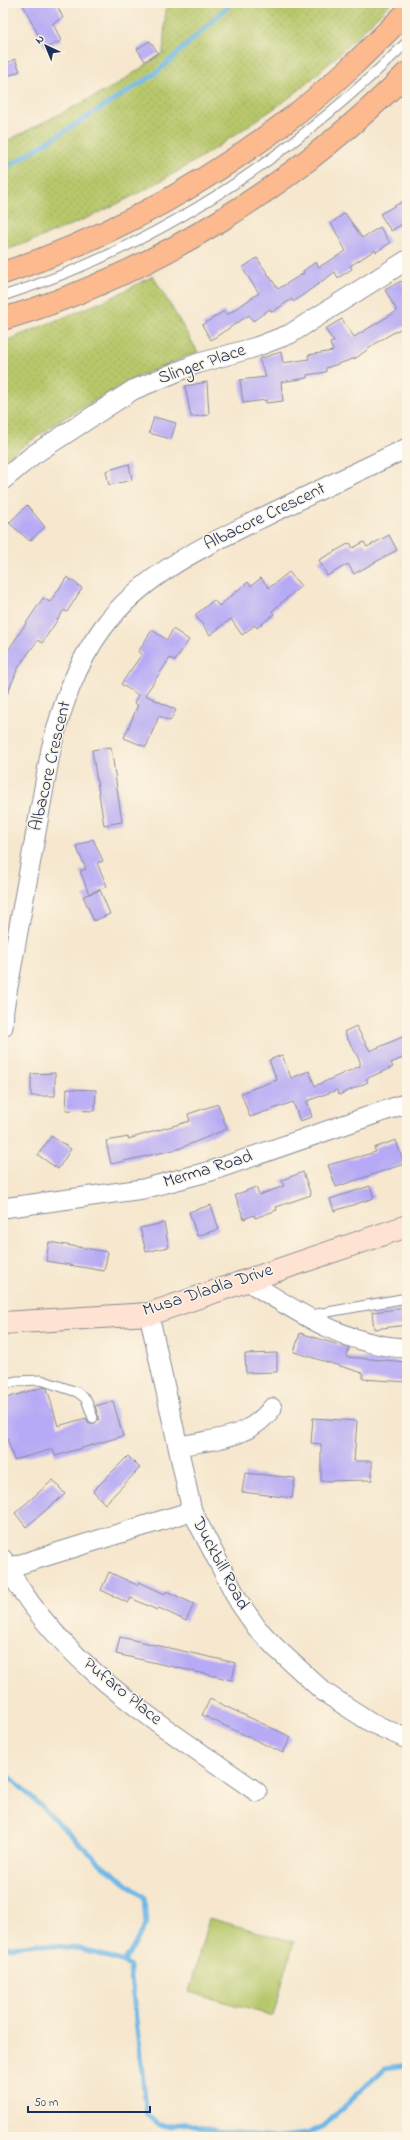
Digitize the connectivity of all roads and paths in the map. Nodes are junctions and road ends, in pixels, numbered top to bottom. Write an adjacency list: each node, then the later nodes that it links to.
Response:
1 (407, 12): 5 (main road)
2 (407, 42): 6 (lane)
3 (407, 73): 7 (main road)
4 (407, 260): 9 (street, Slinger Place)
5 (3, 273)
6 (3, 296)
7 (3, 319)
8 (407, 448): 10 (street, Albacore Crescent)
9 (3, 480)
10 (3, 1015)
11 (407, 1103): 12 (street, Merma Road)
12 (3, 1208)
13 (407, 1226): 14 (street, Musa Dladla Drive)
14 (246, 1280): 16 (street, Musa Dladla Drive); 17 (street)
15 (407, 1298): 17 (lane)
16 (148, 1314): 18 (street, Musa Dladla Drive); 23 (street, Duckbill Road)
17 (305, 1316): 19 (street)
18 (3, 1323)
19 (407, 1348)
20 (3, 1384): 22 (lane)
21 (272, 1408): 23 (street)
22 (93, 1418)
23 (178, 1446): 24 (street, Duckbill Road)
24 (192, 1512): 25 (street, Pufaro Place); 26 (street, Duckbill Road)
25 (6, 1563): 27 (street, Pufaro Place)
26 (407, 1739)
27 (257, 1792)

